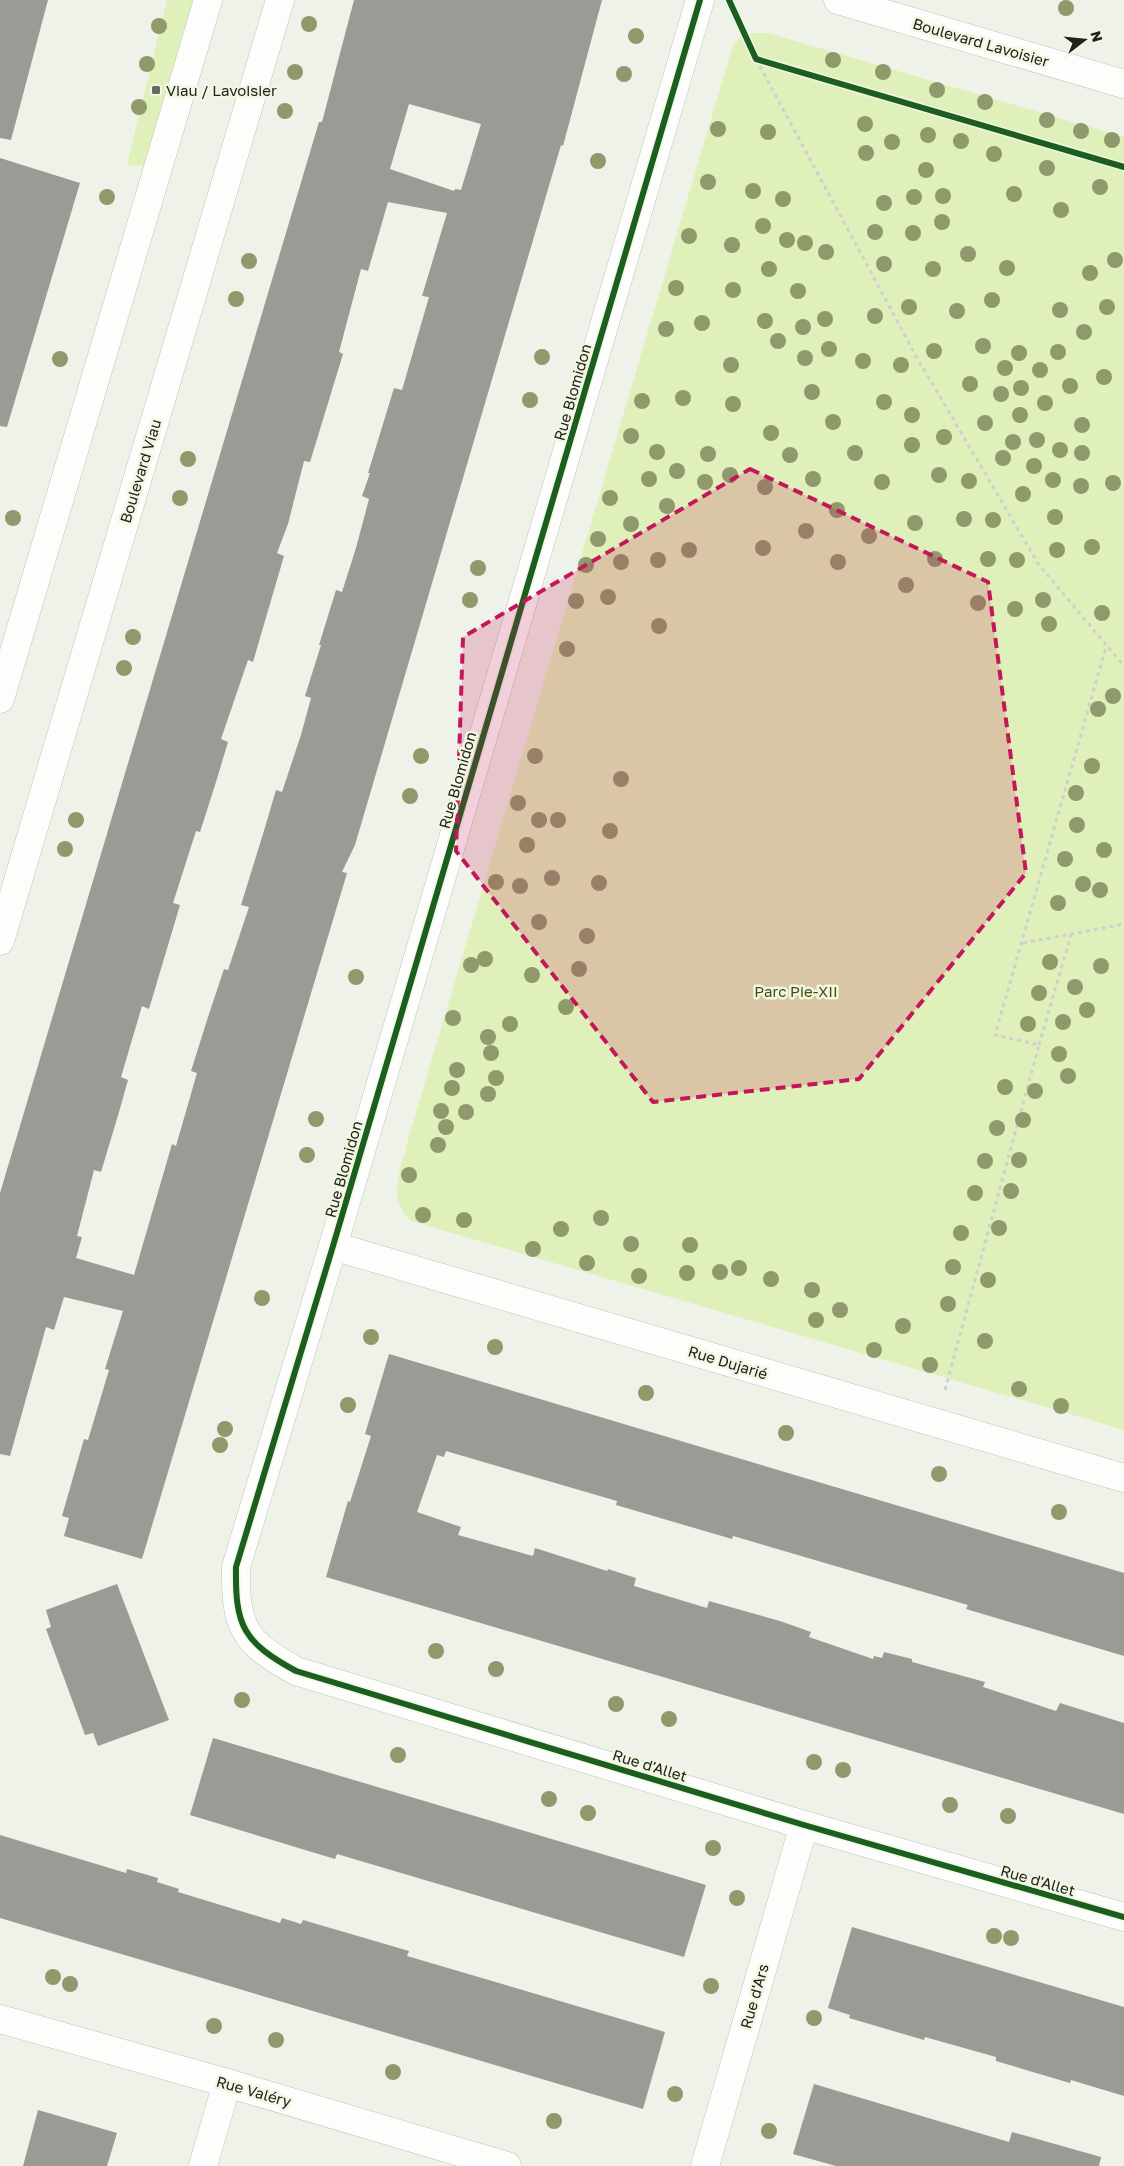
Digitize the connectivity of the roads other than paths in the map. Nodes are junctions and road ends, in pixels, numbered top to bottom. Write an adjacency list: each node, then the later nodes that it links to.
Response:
1 (208, 0): 6 (street)
2 (280, 0): 7 (street, Boulevard Viau)
3 (700, 0): 8 (street, Rue Blomidon)
4 (838, 0): 5 (street, Boulevard Lavoisier)
5 (1124, 84)
6 (0, 699)
7 (0, 941)
8 (333, 1246): 9 (street, Rue Dujarié); 10 (street, Rue Blomidon)
9 (1124, 1478)
10 (236, 1566): 11 (street, Rue d'Allet)
11 (804, 1825): 12 (street, Rue d'Allet); 17 (street, Rue d'Ars)
12 (1124, 1917)
13 (0, 2019): 14 (street, Rue Valéry)
14 (227, 2082): 15 (street); 16 (street, Rue Valéry)
15 (203, 2166)
16 (507, 2166)
17 (705, 2166)

